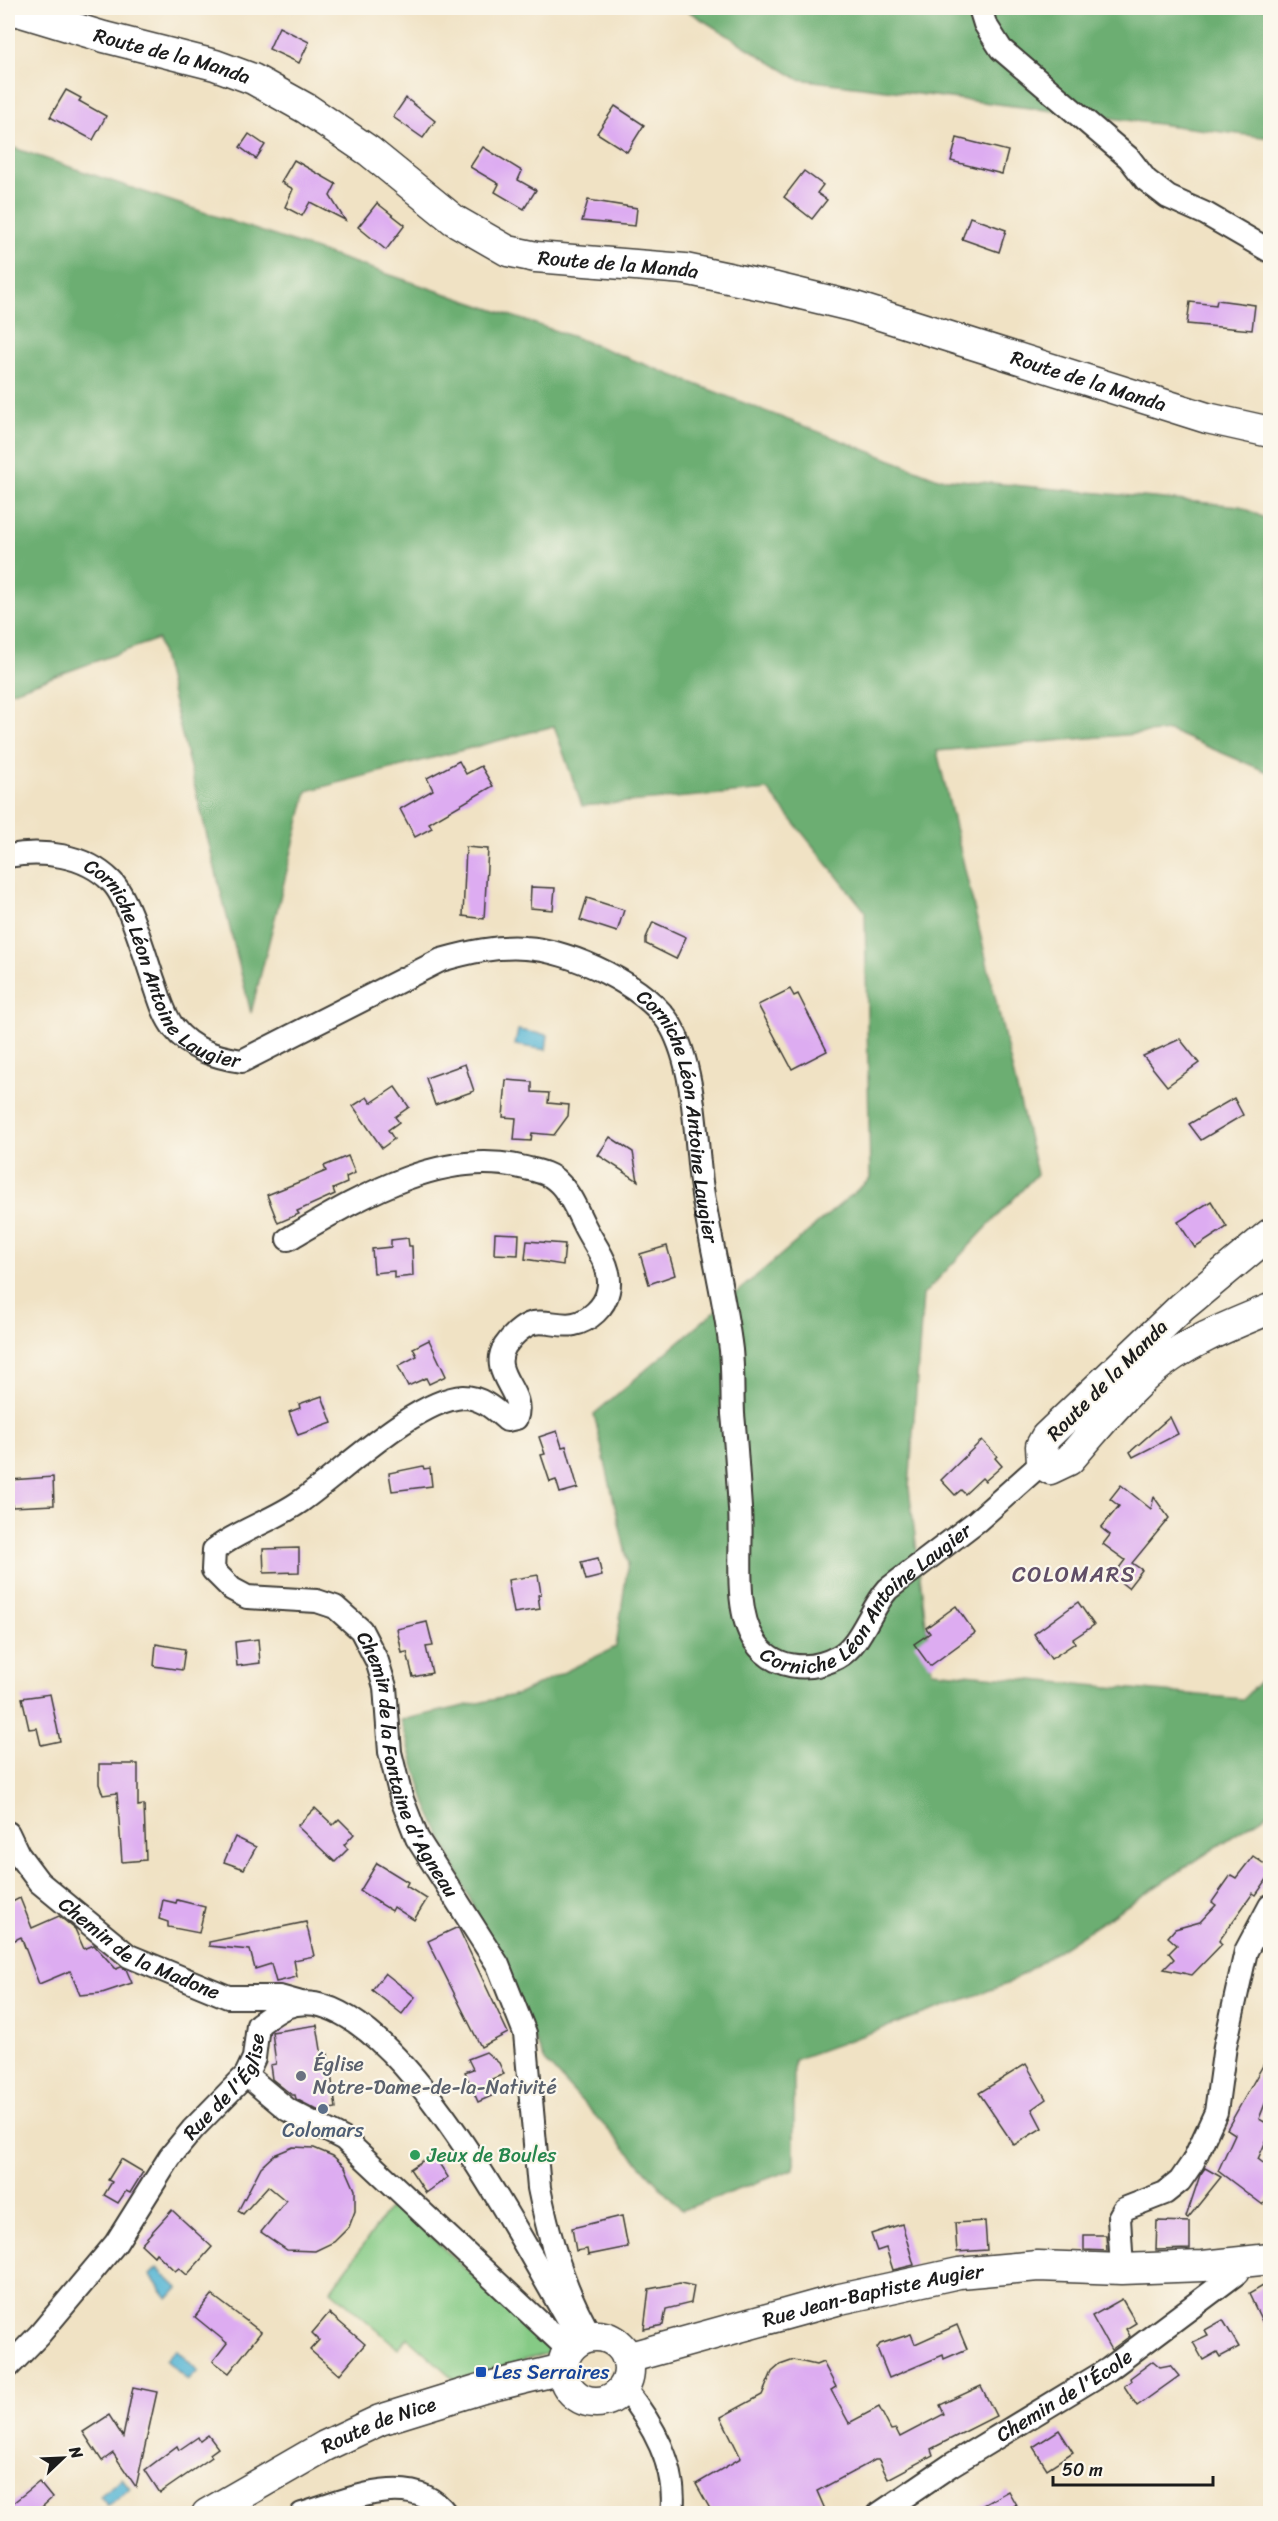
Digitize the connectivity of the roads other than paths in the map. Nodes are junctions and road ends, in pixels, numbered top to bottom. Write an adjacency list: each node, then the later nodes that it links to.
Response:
1 (8, 8): 4 (main road, Route de la Manda)
2 (980, 8): 3 (street)
3 (1270, 251)
4 (1270, 432)
5 (8, 856): 9 (street, Corniche Léon Antoine Laugier)
6 (1270, 1234): 9 (main road, Route de la Manda)
7 (288, 1239): 17 (street, Chemin de la Fontaine d'Agneau)
8 (1270, 1309): 9 (main road, Route de la Manda)
9 (1042, 1463)
10 (8, 1833): 12 (street, Chemin de la Madone)
11 (1270, 1906): 16 (street)
12 (305, 2004): 13 (street, Rue de l'Église); 17 (street, Rue de l'Église)
13 (246, 2075): 17 (street); 19 (street, Rue de l'Église)
14 (1270, 2259): 15 (main road, Rue Jean-Baptiste Augier)
15 (1240, 2263): 16 (main road, Rue Jean-Baptiste Augier); 25 (street, Chemin de l'École)
16 (1122, 2269): 18 (main road, Rue Jean-Baptiste Augier)
17 (576, 2349): 18 (main road); 20 (main road); 21 (main road, Route de Nice)
18 (627, 2358): 20 (main road)
19 (8, 2367)
20 (624, 2388): 24 (street)
21 (207, 2514)
22 (302, 2514): 23 (street)
23 (446, 2514)
24 (672, 2514)
25 (879, 2514)

